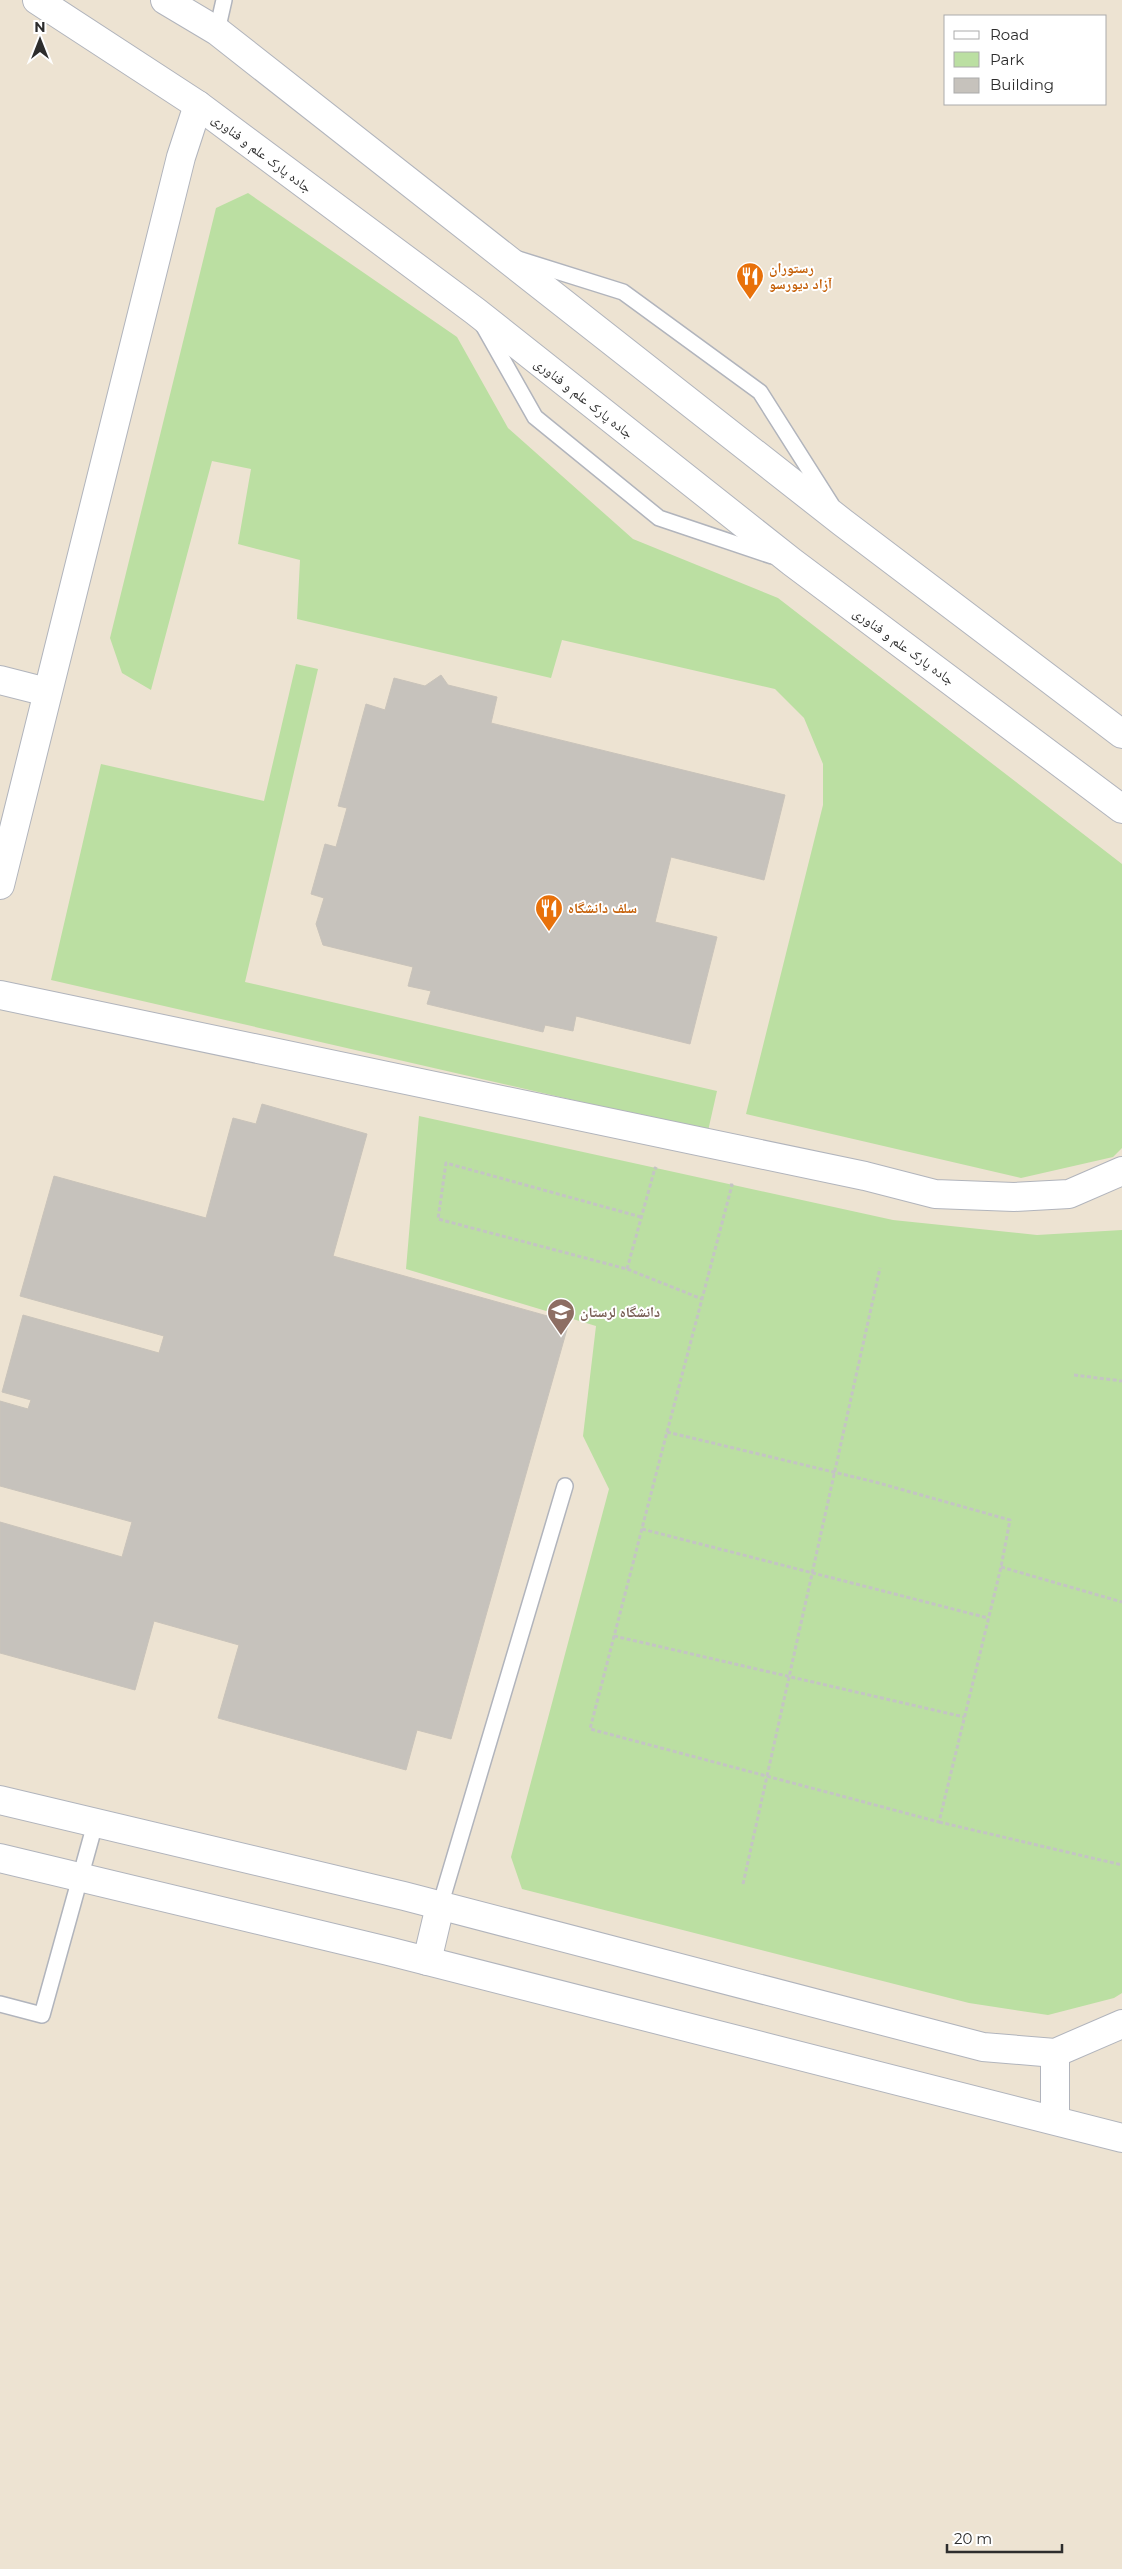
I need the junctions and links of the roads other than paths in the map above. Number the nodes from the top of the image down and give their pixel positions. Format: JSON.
{"nodes":[{"id":1,"x":37,"y":0,"type":"edge"},
{"id":2,"x":165,"y":0,"type":"edge"},
{"id":3,"x":224,"y":0,"type":"edge"},
{"id":4,"x":217,"y":31,"type":"junction"},
{"id":5,"x":198,"y":105,"type":"junction"},
{"id":6,"x":502,"y":254,"type":"junction"},
{"id":7,"x":475,"y":311,"type":"junction"},
{"id":8,"x":842,"y":522,"type":"junction"},
{"id":9,"x":792,"y":562,"type":"junction"},
{"id":10,"x":0,"y":680,"type":"edge"},
{"id":11,"x":47,"y":692,"type":"junction"},
{"id":12,"x":1122,"y":734,"type":"edge"},
{"id":13,"x":1122,"y":809,"type":"edge"},
{"id":14,"x":0,"y":885,"type":"edge"},
{"id":15,"x":0,"y":995,"type":"edge"},
{"id":16,"x":1122,"y":1171,"type":"edge"},
{"id":17,"x":565,"y":1486,"type":"dead end"},
{"id":18,"x":0,"y":1800,"type":"edge"},
{"id":19,"x":94,"y":1824,"type":"junction"},
{"id":20,"x":0,"y":1858,"type":"edge"},
{"id":21,"x":81,"y":1877,"type":"junction"},
{"id":22,"x":440,"y":1906,"type":"junction"},
{"id":23,"x":427,"y":1961,"type":"junction"},
{"id":24,"x":0,"y":2004,"type":"edge"},
{"id":25,"x":1122,"y":2024,"type":"edge"},
{"id":26,"x":1055,"y":2053,"type":"junction"},
{"id":27,"x":1055,"y":2120,"type":"junction"},
{"id":28,"x":1122,"y":2138,"type":"edge"}],
"edges":[{"from":1,"to":5,"type":"street","name":"جاده پارک علم و فناوری"},
{"from":2,"to":4,"type":"street"},
{"from":3,"to":4,"type":"lane"},
{"from":4,"to":6,"type":"street"},
{"from":5,"to":7,"type":"street","name":"جاده پارک علم و فناوری"},
{"from":5,"to":11,"type":"street"},
{"from":6,"to":8,"type":"street"},
{"from":6,"to":8,"type":"lane"},
{"from":7,"to":9,"type":"street","name":"جاده پارک علم و فناوری"},
{"from":7,"to":9,"type":"lane"},
{"from":8,"to":12,"type":"street"},
{"from":9,"to":13,"type":"street","name":"جاده پارک علم و فناوری"},
{"from":10,"to":11,"type":"street"},
{"from":11,"to":14,"type":"street"},
{"from":15,"to":16,"type":"street"},
{"from":17,"to":22,"type":"lane"},
{"from":18,"to":19,"type":"street"},
{"from":19,"to":21,"type":"lane"},
{"from":19,"to":22,"type":"street"},
{"from":20,"to":21,"type":"street"},
{"from":21,"to":23,"type":"street"},
{"from":21,"to":24,"type":"lane"},
{"from":22,"to":23,"type":"street"},
{"from":22,"to":26,"type":"street"},
{"from":23,"to":27,"type":"street"},
{"from":25,"to":26,"type":"street"},
{"from":26,"to":27,"type":"street"},
{"from":27,"to":28,"type":"street"}]}
